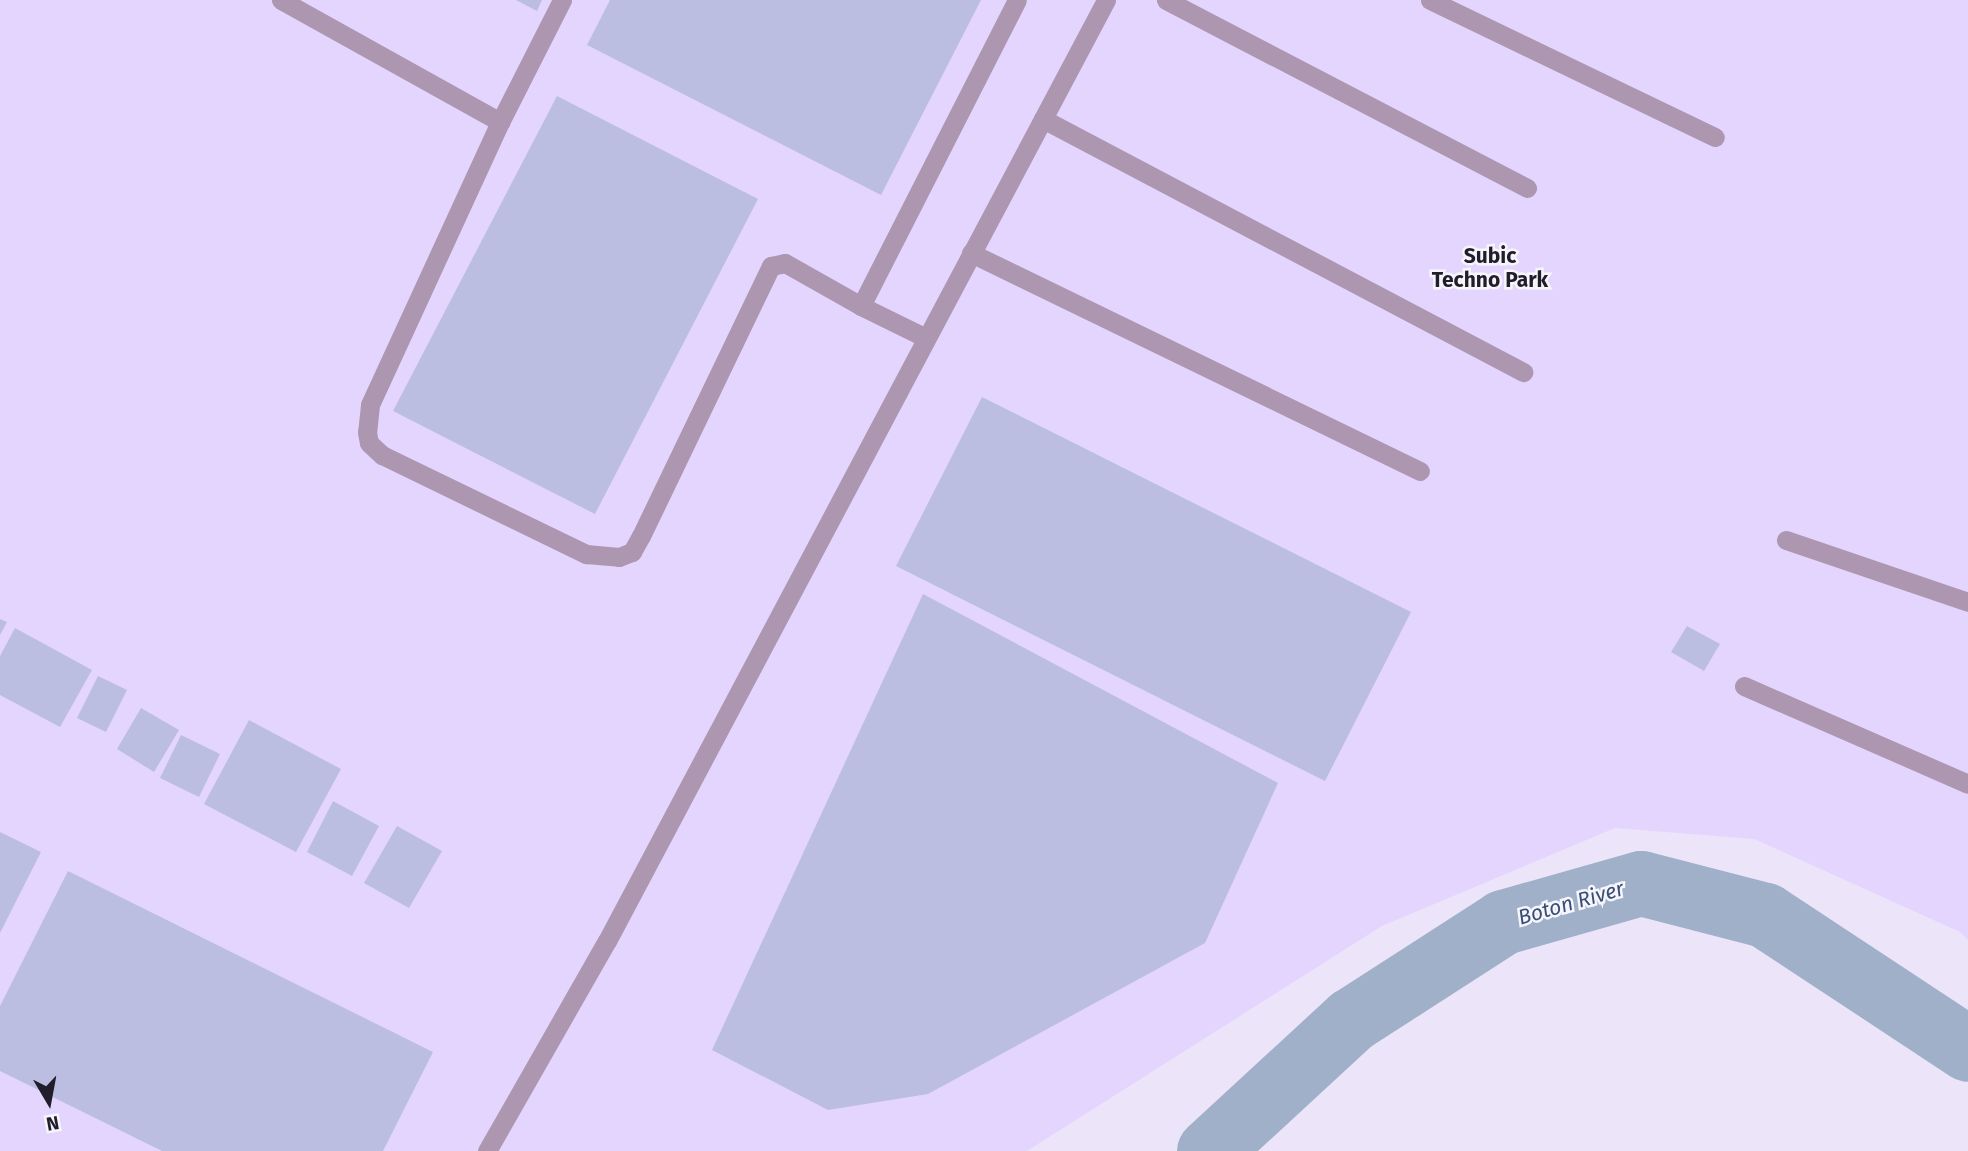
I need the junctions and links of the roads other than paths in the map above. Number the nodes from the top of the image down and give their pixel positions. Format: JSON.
{"nodes":[{"id":1,"x":281,"y":0,"type":"edge"},
{"id":2,"x":562,"y":0,"type":"edge"},
{"id":3,"x":1017,"y":0,"type":"edge"},
{"id":4,"x":1106,"y":0,"type":"edge"},
{"id":5,"x":1166,"y":0,"type":"edge"},
{"id":6,"x":1430,"y":0,"type":"edge"},
{"id":7,"x":1043,"y":119,"type":"junction"},
{"id":8,"x":500,"y":122,"type":"junction"},
{"id":9,"x":1715,"y":136,"type":"dead end"},
{"id":10,"x":1527,"y":188,"type":"dead end"},
{"id":11,"x":971,"y":253,"type":"junction"},
{"id":12,"x":861,"y":306,"type":"junction"},
{"id":13,"x":926,"y":338,"type":"junction"},
{"id":14,"x":1523,"y":372,"type":"dead end"},
{"id":15,"x":1420,"y":471,"type":"dead end"},
{"id":16,"x":1786,"y":540,"type":"dead end"},
{"id":17,"x":1968,"y":602,"type":"edge"},
{"id":18,"x":1744,"y":686,"type":"dead end"},
{"id":19,"x":1968,"y":784,"type":"edge"},
{"id":20,"x":487,"y":1151,"type":"edge"}],
"edges":[{"from":1,"to":8,"type":"lane"},
{"from":2,"to":8,"type":"lane"},
{"from":3,"to":12,"type":"lane"},
{"from":4,"to":7,"type":"lane"},
{"from":5,"to":10,"type":"lane"},
{"from":6,"to":9,"type":"lane"},
{"from":7,"to":11,"type":"lane"},
{"from":7,"to":14,"type":"lane"},
{"from":8,"to":12,"type":"lane"},
{"from":11,"to":13,"type":"lane"},
{"from":11,"to":15,"type":"lane"},
{"from":12,"to":13,"type":"lane"},
{"from":13,"to":20,"type":"lane"},
{"from":16,"to":17,"type":"lane"},
{"from":18,"to":19,"type":"lane"}]}
